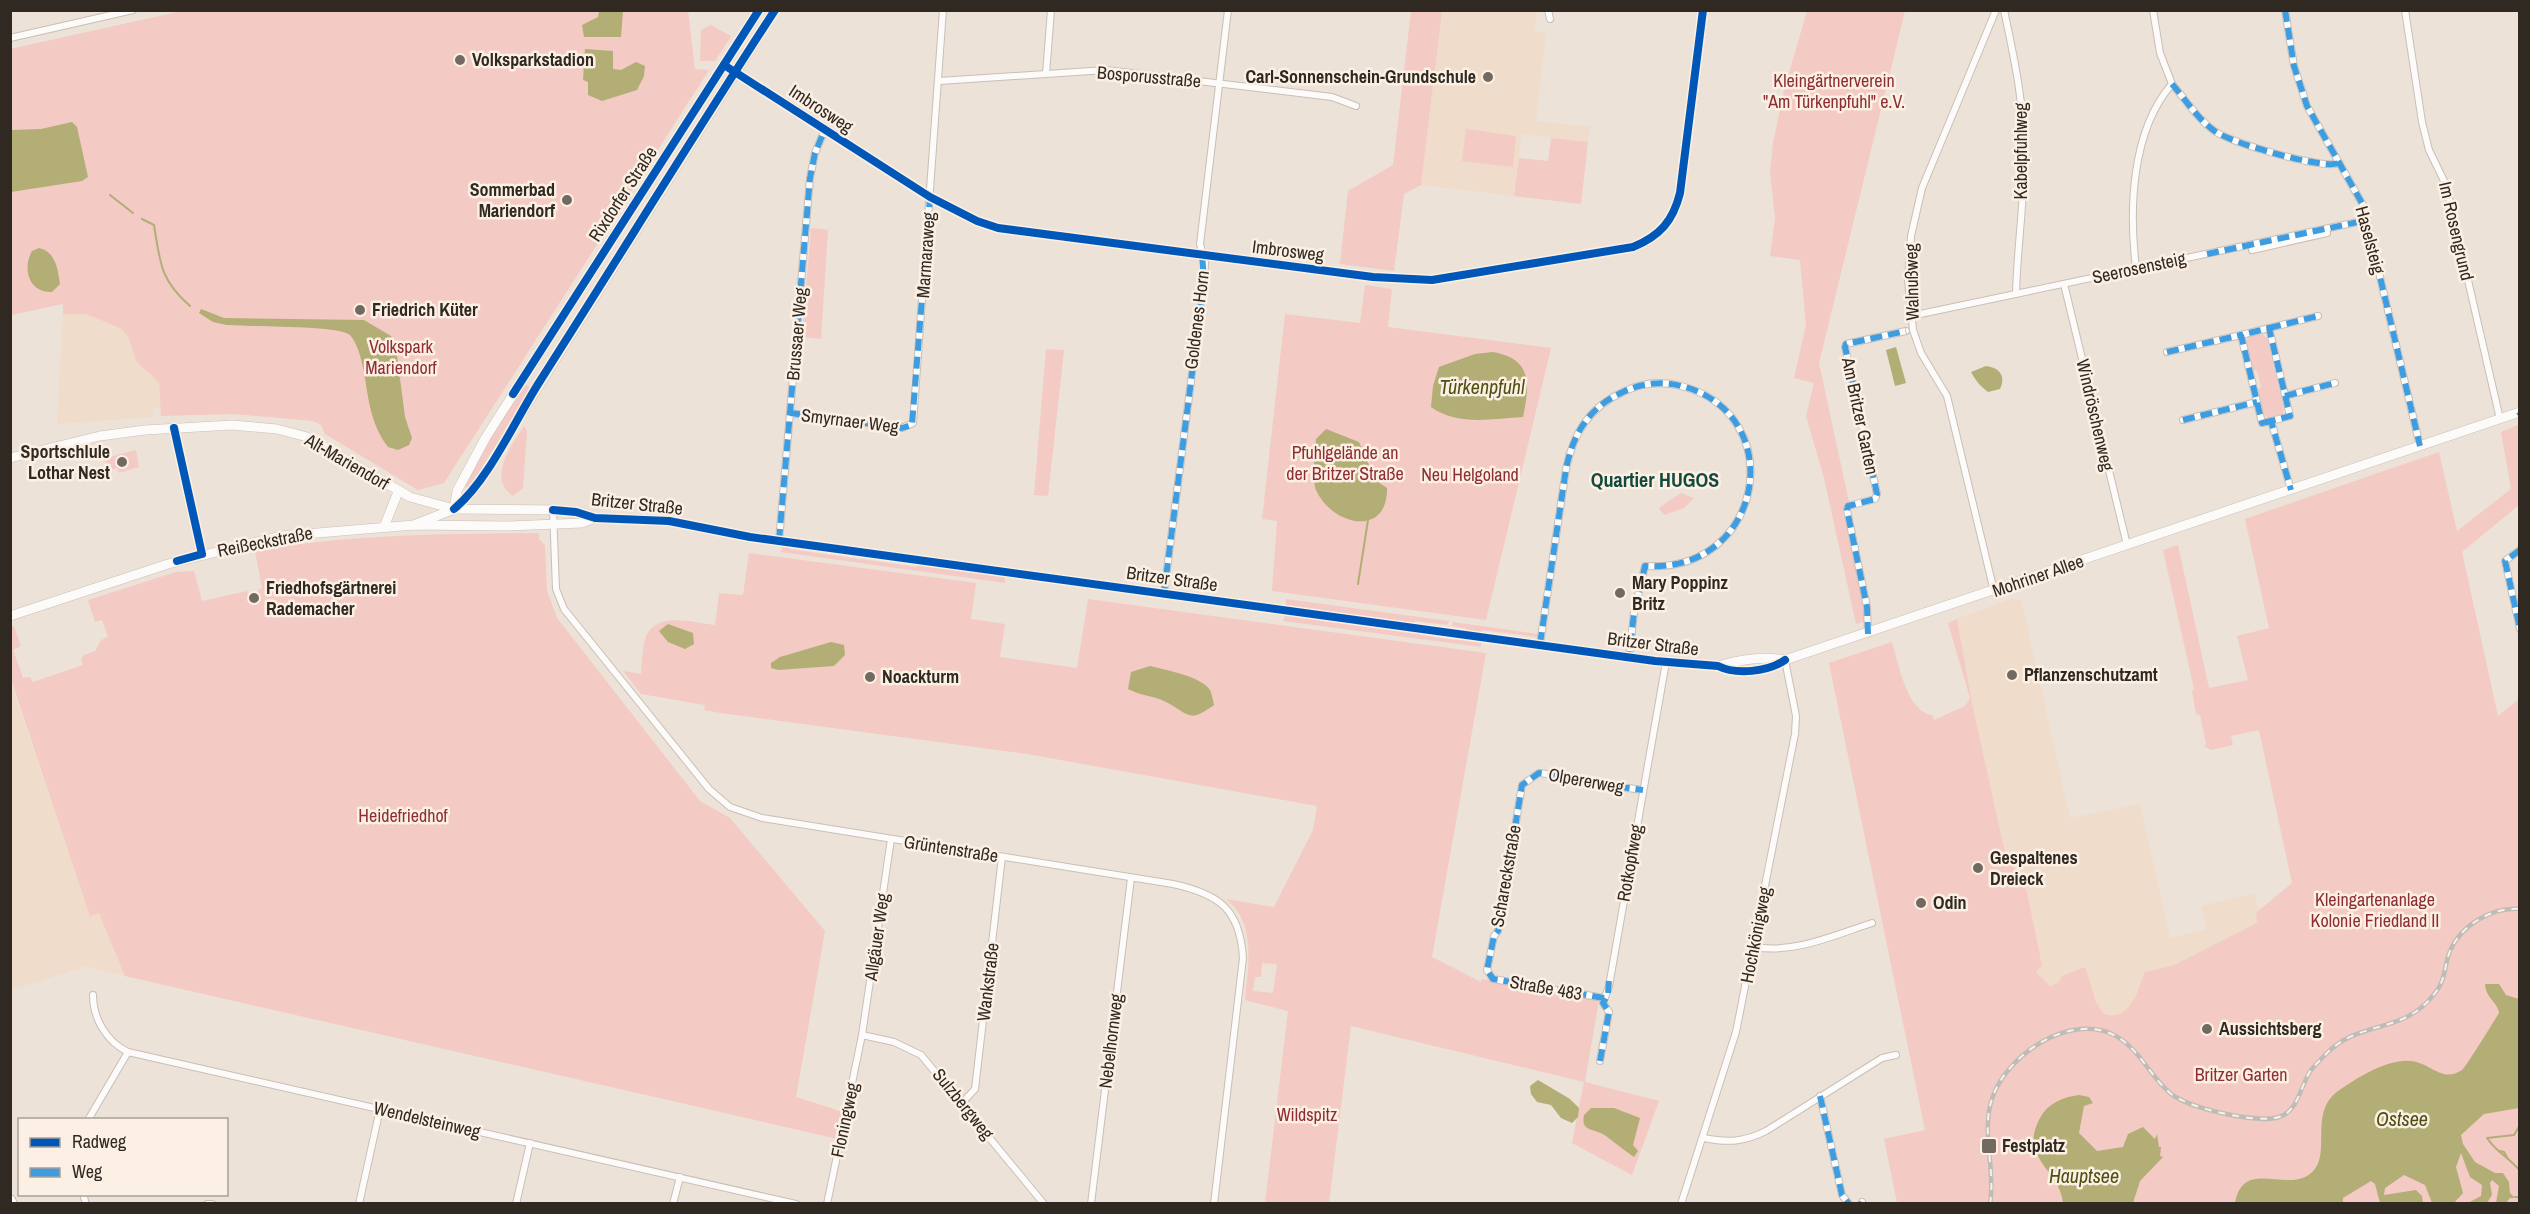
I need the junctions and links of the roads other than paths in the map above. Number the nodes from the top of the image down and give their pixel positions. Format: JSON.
{"nodes":[{"id":1,"x":133,"y":10,"type":"edge"},
{"id":2,"x":759,"y":10,"type":"edge"},
{"id":3,"x":776,"y":10,"type":"edge"},
{"id":4,"x":943,"y":10,"type":"edge"},
{"id":5,"x":1051,"y":10,"type":"edge"},
{"id":6,"x":1228,"y":10,"type":"edge"},
{"id":7,"x":1548,"y":10,"type":"edge"},
{"id":8,"x":1703,"y":10,"type":"edge"},
{"id":9,"x":1996,"y":10,"type":"edge"},
{"id":10,"x":2004,"y":10,"type":"edge"},
{"id":11,"x":2153,"y":10,"type":"edge"},
{"id":12,"x":2285,"y":10,"type":"edge"},
{"id":13,"x":2404,"y":10,"type":"edge"},
{"id":14,"x":1550,"y":19,"type":"dead end"},
{"id":15,"x":10,"y":38,"type":"edge"},
{"id":16,"x":724,"y":65,"type":"junction"},
{"id":17,"x":735,"y":72,"type":"junction"},
{"id":18,"x":1046,"y":74,"type":"junction"},
{"id":19,"x":939,"y":81,"type":"junction"},
{"id":20,"x":1220,"y":83,"type":"junction"},
{"id":21,"x":2172,"y":84,"type":"junction"},
{"id":22,"x":1356,"y":106,"type":"dead end"},
{"id":23,"x":825,"y":129,"type":"junction"},
{"id":24,"x":2339,"y":163,"type":"junction"},
{"id":25,"x":930,"y":197,"type":"junction"},
{"id":26,"x":2367,"y":220,"type":"junction"},
{"id":27,"x":2327,"y":233,"type":"dead end"},
{"id":28,"x":2252,"y":250,"type":"dead end"},
{"id":29,"x":1202,"y":255,"type":"junction"},
{"id":30,"x":2136,"y":268,"type":"junction"},
{"id":31,"x":2064,"y":284,"type":"junction"},
{"id":32,"x":2016,"y":294,"type":"junction"},
{"id":33,"x":1911,"y":316,"type":"junction"},
{"id":34,"x":2318,"y":316,"type":"dead end"},
{"id":35,"x":2270,"y":328,"type":"junction"},
{"id":36,"x":1906,"y":331,"type":"dead end"},
{"id":37,"x":2241,"y":335,"type":"junction"},
{"id":38,"x":2167,"y":352,"type":"dead end"},
{"id":39,"x":527,"y":372,"type":"junction"},
{"id":40,"x":540,"y":381,"type":"junction"},
{"id":41,"x":2335,"y":383,"type":"dead end"},
{"id":42,"x":2285,"y":396,"type":"junction"},
{"id":43,"x":2257,"y":402,"type":"junction"},
{"id":44,"x":790,"y":413,"type":"junction"},
{"id":45,"x":2519,"y":413,"type":"edge"},
{"id":46,"x":2500,"y":419,"type":"junction"},
{"id":47,"x":2183,"y":420,"type":"dead end"},
{"id":48,"x":2271,"y":421,"type":"junction"},
{"id":49,"x":910,"y":427,"type":"joint"},
{"id":50,"x":174,"y":428,"type":"junction"},
{"id":51,"x":2420,"y":446,"type":"junction"},
{"id":52,"x":10,"y":458,"type":"edge"},
{"id":53,"x":2290,"y":490,"type":"junction"},
{"id":54,"x":398,"y":492,"type":"junction"},
{"id":55,"x":454,"y":509,"type":"junction"},
{"id":56,"x":553,"y":510,"type":"junction"},
{"id":57,"x":595,"y":518,"type":"junction"},
{"id":58,"x":554,"y":524,"type":"junction"},
{"id":59,"x":414,"y":525,"type":"junction"},
{"id":60,"x":475,"y":526,"type":"junction"},
{"id":61,"x":384,"y":527,"type":"junction"},
{"id":62,"x":780,"y":541,"type":"junction"},
{"id":63,"x":2127,"y":545,"type":"junction"},
{"id":64,"x":2520,"y":550,"type":"edge"},
{"id":65,"x":202,"y":554,"type":"junction"},
{"id":66,"x":1994,"y":591,"type":"junction"},
{"id":67,"x":1164,"y":593,"type":"junction"},
{"id":68,"x":10,"y":616,"type":"edge"},
{"id":69,"x":2520,"y":629,"type":"edge"},
{"id":70,"x":1868,"y":634,"type":"junction"},
{"id":71,"x":1539,"y":644,"type":"junction"},
{"id":72,"x":1629,"y":657,"type":"junction"},
{"id":73,"x":1785,"y":660,"type":"junction"},
{"id":74,"x":1666,"y":662,"type":"junction"},
{"id":75,"x":1530,"y":779,"type":"joint"},
{"id":76,"x":1643,"y":790,"type":"junction"},
{"id":77,"x":891,"y":839,"type":"junction"},
{"id":78,"x":1002,"y":857,"type":"junction"},
{"id":79,"x":1131,"y":878,"type":"junction"},
{"id":80,"x":1872,"y":924,"type":"dead end"},
{"id":81,"x":1755,"y":947,"type":"junction"},
{"id":82,"x":1490,"y":975,"type":"joint"},
{"id":83,"x":93,"y":995,"type":"dead end"},
{"id":84,"x":1604,"y":998,"type":"junction"},
{"id":85,"x":862,"y":1035,"type":"junction"},
{"id":86,"x":128,"y":1052,"type":"junction"},
{"id":87,"x":1896,"y":1055,"type":"dead end"},
{"id":88,"x":1600,"y":1061,"type":"dead end"},
{"id":89,"x":1820,"y":1096,"type":"junction"},
{"id":90,"x":962,"y":1103,"type":"junction"},
{"id":91,"x":380,"y":1109,"type":"junction"},
{"id":92,"x":89,"y":1118,"type":"edge"},
{"id":93,"x":1704,"y":1138,"type":"junction"},
{"id":94,"x":530,"y":1143,"type":"junction"},
{"id":95,"x":680,"y":1177,"type":"junction"},
{"id":96,"x":207,"y":1203,"type":"edge"},
{"id":97,"x":212,"y":1203,"type":"edge"},
{"id":98,"x":359,"y":1203,"type":"edge"},
{"id":99,"x":516,"y":1203,"type":"edge"},
{"id":100,"x":673,"y":1203,"type":"edge"},
{"id":101,"x":796,"y":1203,"type":"edge"},
{"id":102,"x":827,"y":1203,"type":"edge"},
{"id":103,"x":1044,"y":1203,"type":"edge"},
{"id":104,"x":1091,"y":1203,"type":"edge"},
{"id":105,"x":1214,"y":1203,"type":"edge"},
{"id":106,"x":1681,"y":1203,"type":"edge"},
{"id":107,"x":1849,"y":1203,"type":"edge"}],
"edges":[{"from":1,"to":15,"type":"street"},
{"from":2,"to":16,"type":"main road","name":"Rixdorfer Straße"},
{"from":3,"to":17,"type":"main road","name":"Rixdorfer Straße"},
{"from":4,"to":19,"type":"street","name":"Marmaraweg"},
{"from":5,"to":18,"type":"street"},
{"from":6,"to":20,"type":"street","name":"Goldenes Horn"},
{"from":7,"to":14,"type":"street"},
{"from":8,"to":29,"type":"street","name":"Imbrosweg"},
{"from":9,"to":33,"type":"street","name":"Walnußweg"},
{"from":10,"to":32,"type":"street","name":"Kabelpfuhlweg"},
{"from":11,"to":21,"type":"street"},
{"from":12,"to":24,"type":"street","name":"Haselsteig"},
{"from":13,"to":46,"type":"street","name":"Im Rosengrund"},
{"from":16,"to":17,"type":"street","name":"Imbrosweg"},
{"from":16,"to":39,"type":"main road","name":"Rixdorfer Straße"},
{"from":17,"to":23,"type":"street","name":"Imbrosweg"},
{"from":17,"to":40,"type":"main road","name":"Rixdorfer Straße"},
{"from":18,"to":19,"type":"street","name":"Bosporusstraße"},
{"from":18,"to":20,"type":"street","name":"Bosporusstraße"},
{"from":19,"to":25,"type":"street","name":"Marmaraweg"},
{"from":20,"to":22,"type":"street","name":"Bosporusstraße"},
{"from":20,"to":29,"type":"street","name":"Goldenes Horn"},
{"from":21,"to":24,"type":"street"},
{"from":21,"to":30,"type":"street"},
{"from":23,"to":25,"type":"street","name":"Imbrosweg"},
{"from":23,"to":44,"type":"street","name":"Brussaer Weg"},
{"from":24,"to":26,"type":"street","name":"Haselsteig"},
{"from":25,"to":29,"type":"street","name":"Imbrosweg"},
{"from":25,"to":49,"type":"street","name":"Marmaraweg"},
{"from":26,"to":30,"type":"street","name":"Seerosensteig"},
{"from":26,"to":51,"type":"street","name":"Haselsteig"},
{"from":27,"to":28,"type":"street"},
{"from":29,"to":67,"type":"street","name":"Goldenes Horn"},
{"from":30,"to":31,"type":"street","name":"Seerosensteig"},
{"from":31,"to":32,"type":"street","name":"Seerosensteig"},
{"from":31,"to":63,"type":"street","name":"Windröschenweg"},
{"from":32,"to":33,"type":"street","name":"Seerosensteig"},
{"from":33,"to":66,"type":"street","name":"Walnußweg"},
{"from":34,"to":35,"type":"street"},
{"from":35,"to":37,"type":"street"},
{"from":35,"to":42,"type":"street"},
{"from":36,"to":70,"type":"street","name":"Am Britzer Garten"},
{"from":37,"to":38,"type":"street"},
{"from":37,"to":43,"type":"street"},
{"from":39,"to":40,"type":"main road"},
{"from":39,"to":55,"type":"main road","name":"Rixdorfer Straße"},
{"from":40,"to":55,"type":"main road","name":"Rixdorfer Straße"},
{"from":41,"to":42,"type":"street"},
{"from":42,"to":48,"type":"street"},
{"from":43,"to":47,"type":"street"},
{"from":43,"to":48,"type":"street"},
{"from":44,"to":49,"type":"street","name":"Smyrnaer Weg"},
{"from":44,"to":62,"type":"street","name":"Brussaer Weg"},
{"from":45,"to":46,"type":"main road","name":"Mohriner Allee"},
{"from":46,"to":51,"type":"main road","name":"Mohriner Allee"},
{"from":48,"to":53,"type":"street"},
{"from":50,"to":52,"type":"main road","name":"Alt-Mariendorf"},
{"from":50,"to":54,"type":"main road","name":"Alt-Mariendorf"},
{"from":50,"to":65,"type":"street"},
{"from":51,"to":53,"type":"main road","name":"Mohriner Allee"},
{"from":53,"to":63,"type":"main road","name":"Mohriner Allee"},
{"from":54,"to":55,"type":"main road","name":"Britzer Straße"},
{"from":54,"to":61,"type":"main road"},
{"from":55,"to":56,"type":"main road","name":"Britzer Straße"},
{"from":55,"to":59,"type":"main road","name":"Rixdorfer Straße"},
{"from":55,"to":60,"type":"main road","name":"Britzer Straße"},
{"from":56,"to":57,"type":"main road","name":"Britzer Straße"},
{"from":56,"to":58,"type":"street","name":"Grüntenstraße"},
{"from":57,"to":58,"type":"main road","name":"Britzer Straße"},
{"from":57,"to":62,"type":"main road","name":"Britzer Straße"},
{"from":58,"to":60,"type":"main road","name":"Britzer Straße"},
{"from":58,"to":77,"type":"street","name":"Grüntenstraße"},
{"from":59,"to":60,"type":"main road","name":"Britzer Straße"},
{"from":59,"to":61,"type":"main road","name":"Britzer Straße"},
{"from":61,"to":65,"type":"main road","name":"Reißeckstraße"},
{"from":62,"to":67,"type":"main road","name":"Britzer Straße"},
{"from":63,"to":66,"type":"main road","name":"Mohriner Allee"},
{"from":64,"to":69,"type":"street"},
{"from":65,"to":68,"type":"main road","name":"Reißeckstraße"},
{"from":66,"to":70,"type":"main road","name":"Mohriner Allee"},
{"from":67,"to":71,"type":"main road","name":"Britzer Straße"},
{"from":70,"to":73,"type":"main road","name":"Mohriner Allee"},
{"from":71,"to":72,"type":"main road","name":"Britzer Straße"},
{"from":71,"to":72,"type":"street"},
{"from":72,"to":74,"type":"main road","name":"Britzer Straße"},
{"from":73,"to":74,"type":"main road","name":"Britzer Straße"},
{"from":73,"to":81,"type":"street","name":"Hochkönigweg"},
{"from":74,"to":76,"type":"street","name":"Rotkopfweg"},
{"from":75,"to":76,"type":"street","name":"Olpererweg"},
{"from":75,"to":82,"type":"street","name":"Schareckstraße"},
{"from":76,"to":84,"type":"street","name":"Rotkopfweg"},
{"from":77,"to":78,"type":"street","name":"Grüntenstraße"},
{"from":77,"to":85,"type":"street","name":"Allgäuer Weg"},
{"from":78,"to":79,"type":"street","name":"Grüntenstraße"},
{"from":78,"to":90,"type":"street","name":"Wankstraße"},
{"from":79,"to":104,"type":"street","name":"Nebelhornweg"},
{"from":79,"to":105,"type":"street","name":"Grüntenstraße"},
{"from":80,"to":81,"type":"street"},
{"from":81,"to":93,"type":"street","name":"Hochkönigweg"},
{"from":82,"to":84,"type":"street","name":"Straße 483"},
{"from":83,"to":86,"type":"street","name":"Wendelsteinweg"},
{"from":84,"to":88,"type":"street","name":"Rotkopfweg"},
{"from":85,"to":90,"type":"street","name":"Sulzbergweg"},
{"from":85,"to":102,"type":"street","name":"Floningweg"},
{"from":86,"to":91,"type":"street","name":"Wendelsteinweg"},
{"from":86,"to":92,"type":"street"},
{"from":87,"to":89,"type":"street"},
{"from":89,"to":93,"type":"street"},
{"from":89,"to":107,"type":"street"},
{"from":90,"to":103,"type":"street","name":"Sulzbergweg"},
{"from":91,"to":94,"type":"street","name":"Wendelsteinweg"},
{"from":91,"to":98,"type":"street"},
{"from":93,"to":106,"type":"street","name":"Hochkönigweg"},
{"from":94,"to":95,"type":"street","name":"Wendelsteinweg"},
{"from":94,"to":99,"type":"street"},
{"from":95,"to":100,"type":"street"},
{"from":95,"to":101,"type":"street","name":"Wendelsteinweg"},
{"from":96,"to":97,"type":"street"}]}
